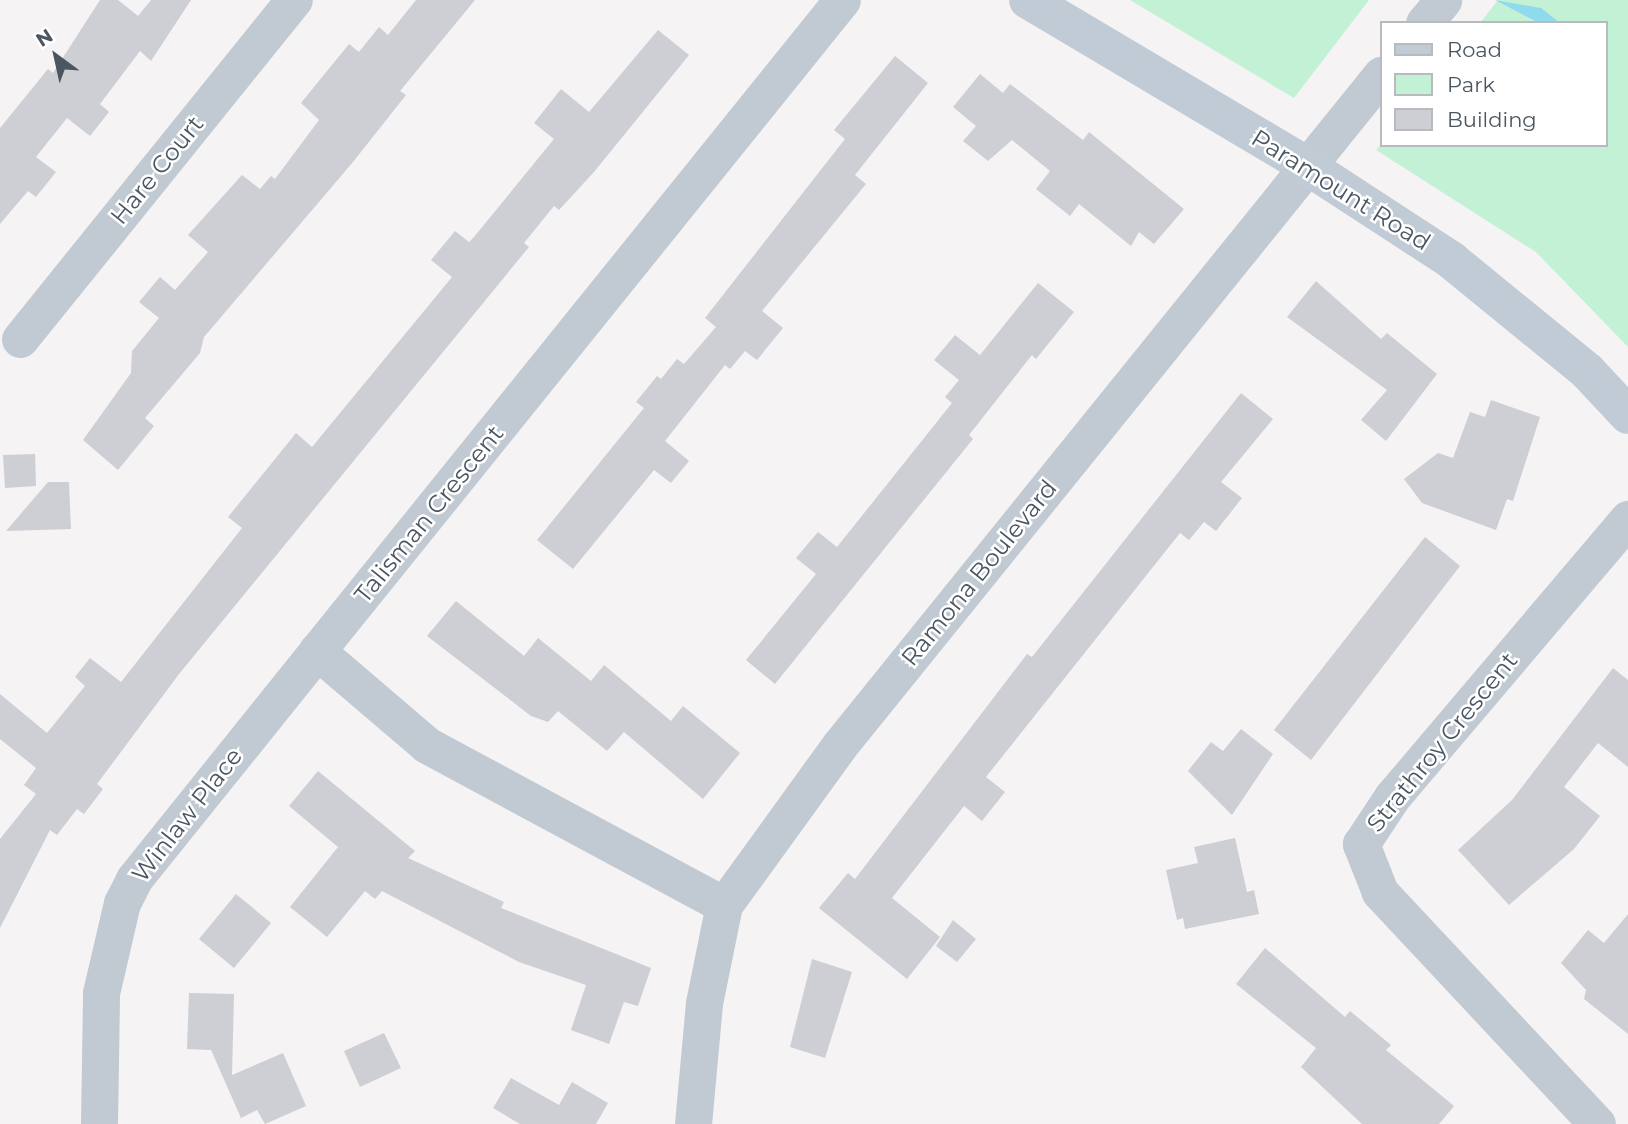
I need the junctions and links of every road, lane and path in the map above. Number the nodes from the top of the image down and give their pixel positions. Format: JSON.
{"nodes":[{"id":1,"x":293,"y":0,"type":"edge"},
{"id":2,"x":842,"y":0,"type":"edge"},
{"id":3,"x":1028,"y":0,"type":"edge"},
{"id":4,"x":1443,"y":0,"type":"edge"},
{"id":5,"x":1426,"y":21,"type":"edge"},
{"id":6,"x":1380,"y":76,"type":"edge"},
{"id":7,"x":1304,"y":164,"type":"junction"},
{"id":8,"x":20,"y":339,"type":"dead end"},
{"id":9,"x":1628,"y":415,"type":"edge"},
{"id":10,"x":1628,"y":519,"type":"edge"},
{"id":11,"x":317,"y":652,"type":"junction"},
{"id":12,"x":724,"y":905,"type":"junction"},
{"id":13,"x":99,"y":1124,"type":"edge"},
{"id":14,"x":692,"y":1124,"type":"edge"},
{"id":15,"x":1597,"y":1124,"type":"edge"}],
"edges":[{"from":1,"to":8,"type":"street","name":"Hare Court"},
{"from":2,"to":11,"type":"street","name":"Talisman Crescent"},
{"from":3,"to":7,"type":"street","name":"Paramount Road"},
{"from":4,"to":5,"type":"street"},
{"from":6,"to":7,"type":"street","name":"Ramona Boulevard"},
{"from":7,"to":9,"type":"street","name":"Paramount Road"},
{"from":7,"to":12,"type":"street","name":"Ramona Boulevard"},
{"from":10,"to":15,"type":"street","name":"Strathroy Crescent"},
{"from":11,"to":12,"type":"street"},
{"from":11,"to":13,"type":"street","name":"Winlaw Place"},
{"from":12,"to":14,"type":"street","name":"Ramona Boulevard"}]}
